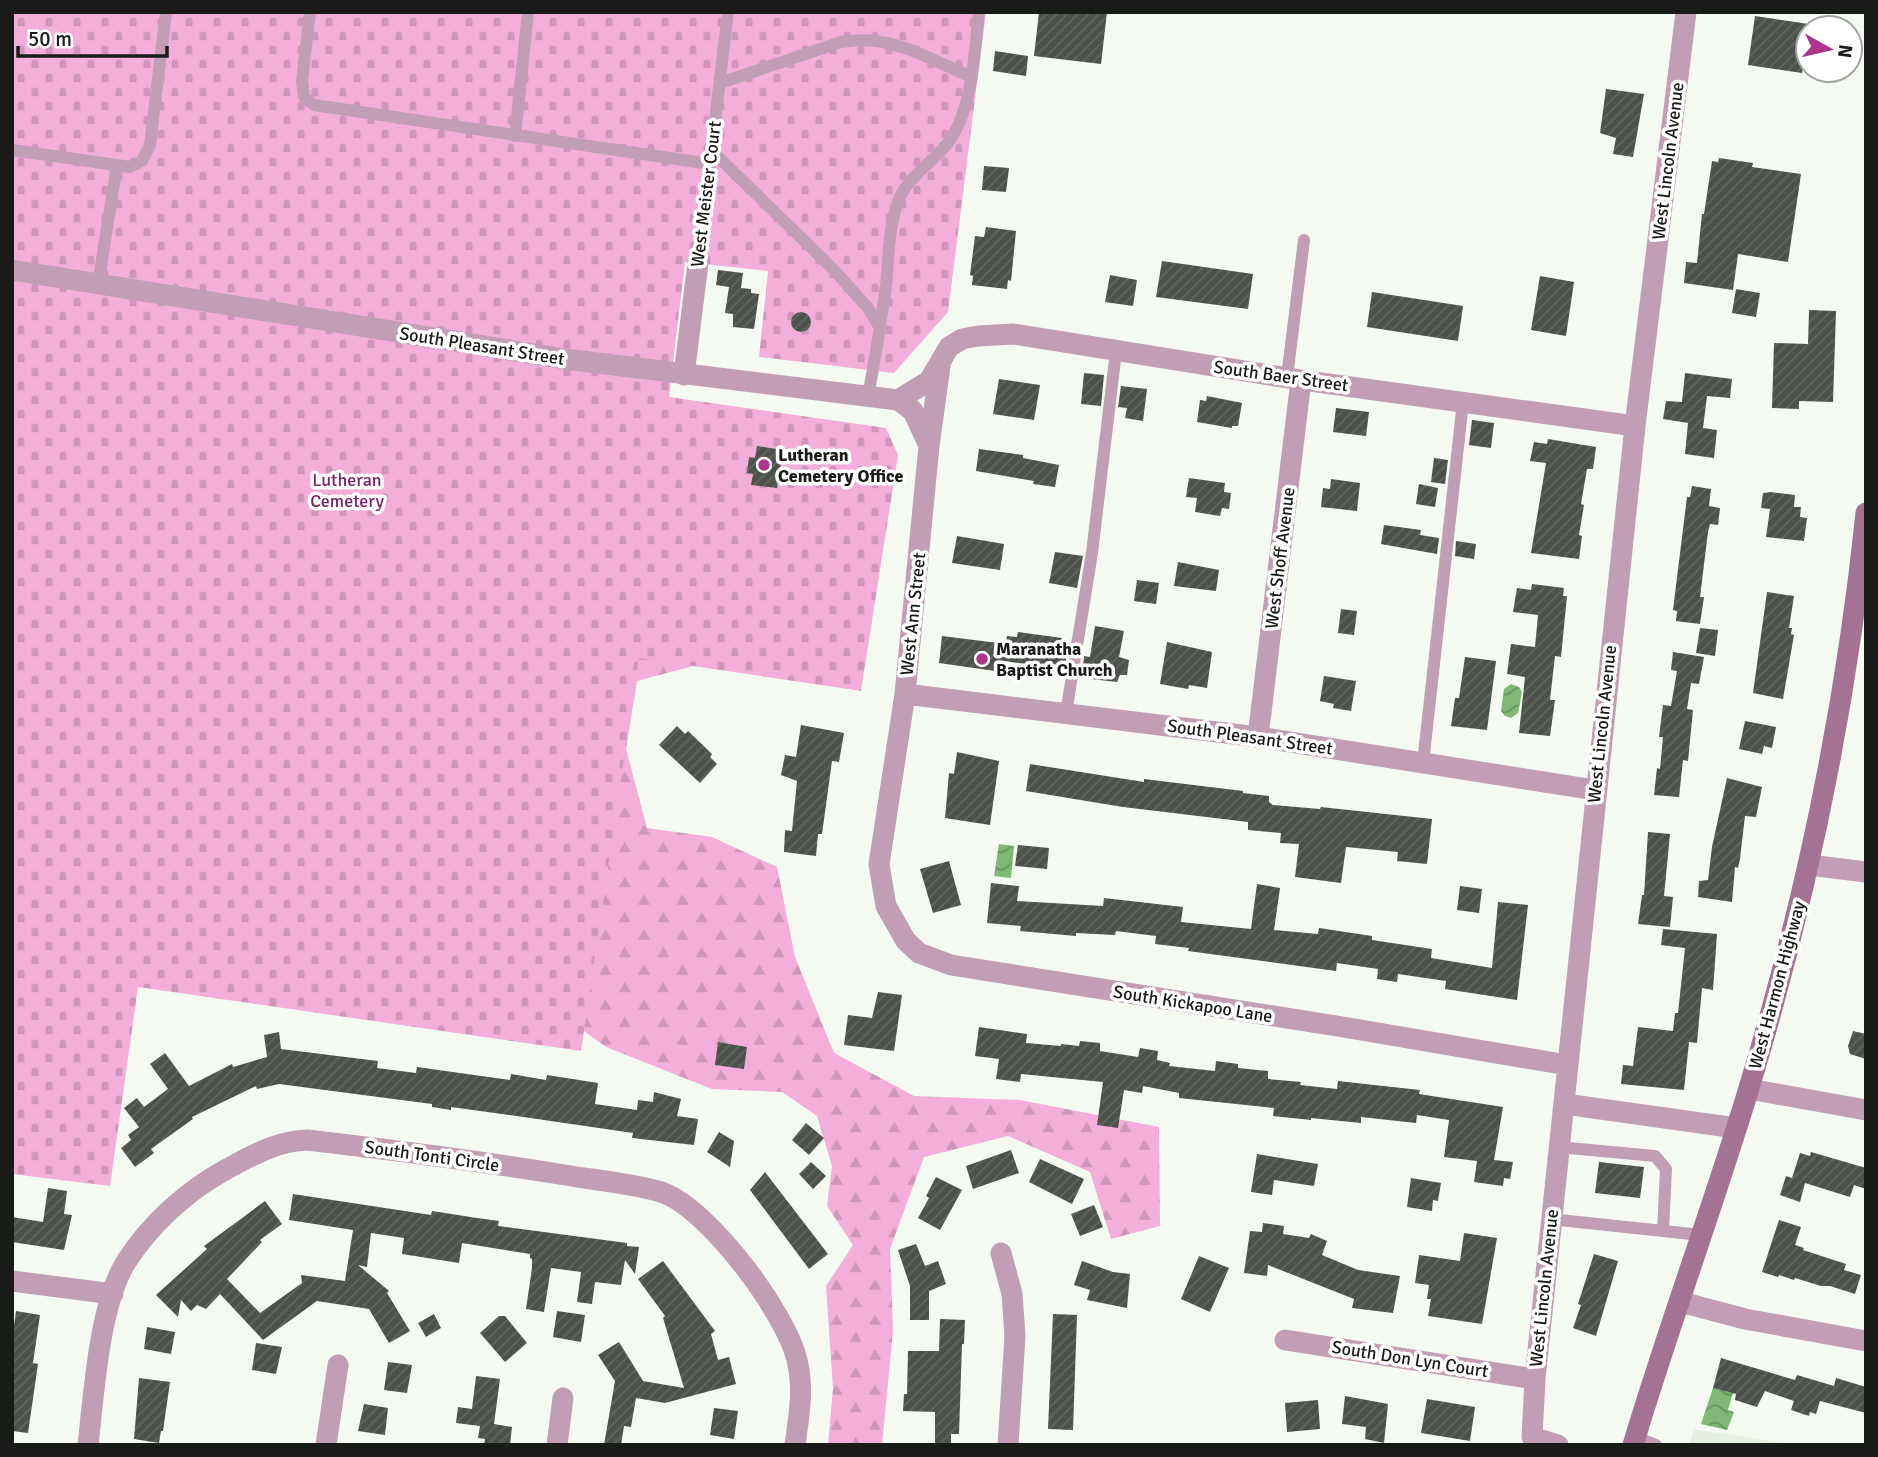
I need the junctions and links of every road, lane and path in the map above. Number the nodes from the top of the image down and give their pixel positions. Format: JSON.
{"nodes":[{"id":1,"x":166,"y":12,"type":"edge"},
{"id":2,"x":310,"y":12,"type":"edge"},
{"id":3,"x":528,"y":12,"type":"edge"},
{"id":4,"x":728,"y":12,"type":"edge"},
{"id":5,"x":979,"y":12,"type":"edge"},
{"id":6,"x":1686,"y":12,"type":"edge"},
{"id":7,"x":971,"y":77,"type":"junction"},
{"id":8,"x":720,"y":83,"type":"junction"},
{"id":9,"x":515,"y":136,"type":"junction"},
{"id":10,"x":12,"y":150,"type":"edge"},
{"id":11,"x":711,"y":157,"type":"junction"},
{"id":12,"x":117,"y":165,"type":"junction"},
{"id":13,"x":1304,"y":240,"type":"dead end"},
{"id":14,"x":698,"y":263,"type":"joint"},
{"id":15,"x":12,"y":270,"type":"edge"},
{"id":16,"x":98,"y":285,"type":"junction"},
{"id":17,"x":879,"y":326,"type":"junction"},
{"id":18,"x":1116,"y":351,"type":"junction"},
{"id":19,"x":940,"y":364,"type":"junction"},
{"id":20,"x":684,"y":375,"type":"junction"},
{"id":21,"x":1294,"y":379,"type":"junction"},
{"id":22,"x":868,"y":397,"type":"junction"},
{"id":23,"x":898,"y":400,"type":"junction"},
{"id":24,"x":1463,"y":402,"type":"junction"},
{"id":25,"x":1635,"y":426,"type":"junction"},
{"id":26,"x":929,"y":446,"type":"junction"},
{"id":27,"x":1866,"y":513,"type":"edge"},
{"id":28,"x":905,"y":694,"type":"junction"},
{"id":29,"x":1066,"y":713,"type":"junction"},
{"id":30,"x":1258,"y":737,"type":"junction"},
{"id":31,"x":1423,"y":763,"type":"junction"},
{"id":32,"x":1595,"y":790,"type":"junction"},
{"id":33,"x":879,"y":864,"type":"joint"},
{"id":34,"x":1809,"y":865,"type":"junction"},
{"id":35,"x":1866,"y":872,"type":"edge"},
{"id":36,"x":1567,"y":1065,"type":"junction"},
{"id":37,"x":1749,"y":1089,"type":"junction"},
{"id":38,"x":1565,"y":1104,"type":"junction"},
{"id":39,"x":1866,"y":1110,"type":"edge"},
{"id":40,"x":1736,"y":1128,"type":"junction"},
{"id":41,"x":1558,"y":1147,"type":"junction"},
{"id":42,"x":1550,"y":1219,"type":"junction"},
{"id":43,"x":1663,"y":1231,"type":"junction"},
{"id":44,"x":1702,"y":1235,"type":"junction"},
{"id":45,"x":1001,"y":1253,"type":"dead end"},
{"id":46,"x":12,"y":1282,"type":"edge"},
{"id":47,"x":113,"y":1294,"type":"junction"},
{"id":48,"x":1681,"y":1302,"type":"junction"},
{"id":49,"x":1285,"y":1340,"type":"dead end"},
{"id":50,"x":1866,"y":1341,"type":"edge"},
{"id":51,"x":338,"y":1365,"type":"dead end"},
{"id":52,"x":1535,"y":1379,"type":"junction"},
{"id":53,"x":563,"y":1398,"type":"dead end"},
{"id":54,"x":1531,"y":1441,"type":"edge"},
{"id":55,"x":1634,"y":1441,"type":"edge"},
{"id":56,"x":88,"y":1445,"type":"edge"},
{"id":57,"x":326,"y":1445,"type":"edge"},
{"id":58,"x":557,"y":1445,"type":"edge"},
{"id":59,"x":795,"y":1445,"type":"edge"},
{"id":60,"x":1008,"y":1445,"type":"edge"},
{"id":61,"x":1558,"y":1445,"type":"edge"},
{"id":62,"x":1656,"y":1445,"type":"edge"}],
"edges":[{"from":1,"to":12,"type":"lane"},
{"from":2,"to":9,"type":"lane"},
{"from":3,"to":9,"type":"lane"},
{"from":4,"to":8,"type":"lane","name":"West Meister Court"},
{"from":5,"to":7,"type":"lane"},
{"from":6,"to":25,"type":"street","name":"West Lincoln Avenue"},
{"from":7,"to":8,"type":"lane"},
{"from":7,"to":17,"type":"lane"},
{"from":8,"to":11,"type":"lane","name":"West Meister Court"},
{"from":9,"to":11,"type":"lane"},
{"from":10,"to":12,"type":"lane"},
{"from":11,"to":14,"type":"lane","name":"West Meister Court"},
{"from":11,"to":17,"type":"lane"},
{"from":12,"to":16,"type":"lane"},
{"from":13,"to":21,"type":"lane"},
{"from":14,"to":20,"type":"street","name":"West Meister Court"},
{"from":15,"to":16,"type":"street","name":"South Pleasant Street"},
{"from":16,"to":20,"type":"street","name":"South Pleasant Street"},
{"from":17,"to":22,"type":"lane"},
{"from":18,"to":19,"type":"street","name":"South Baer Street"},
{"from":18,"to":21,"type":"street","name":"South Baer Street"},
{"from":18,"to":29,"type":"lane"},
{"from":19,"to":23,"type":"street"},
{"from":19,"to":26,"type":"street","name":"West Ann Street"},
{"from":20,"to":22,"type":"street","name":"South Pleasant Street"},
{"from":21,"to":24,"type":"street","name":"South Baer Street"},
{"from":21,"to":30,"type":"street","name":"West Shoff Avenue"},
{"from":22,"to":23,"type":"street","name":"South Pleasant Street"},
{"from":23,"to":26,"type":"street"},
{"from":24,"to":25,"type":"street","name":"South Baer Street"},
{"from":24,"to":31,"type":"lane"},
{"from":25,"to":32,"type":"street","name":"West Lincoln Avenue"},
{"from":26,"to":28,"type":"street","name":"West Ann Street"},
{"from":27,"to":34,"type":"main road","name":"West Harmon Highway"},
{"from":28,"to":29,"type":"street","name":"South Pleasant Street"},
{"from":28,"to":33,"type":"street","name":"West Ann Street"},
{"from":29,"to":30,"type":"street","name":"South Pleasant Street"},
{"from":30,"to":31,"type":"street","name":"South Pleasant Street"},
{"from":31,"to":32,"type":"street","name":"South Pleasant Street"},
{"from":32,"to":36,"type":"street","name":"West Lincoln Avenue"},
{"from":33,"to":36,"type":"street","name":"South Kickapoo Lane"},
{"from":34,"to":35,"type":"street"},
{"from":34,"to":37,"type":"main road","name":"West Harmon Highway"},
{"from":36,"to":38,"type":"street","name":"West Lincoln Avenue"},
{"from":37,"to":39,"type":"street"},
{"from":37,"to":40,"type":"main road","name":"West Harmon Highway"},
{"from":38,"to":40,"type":"street"},
{"from":38,"to":41,"type":"street","name":"West Lincoln Avenue"},
{"from":40,"to":44,"type":"main road","name":"West Harmon Highway"},
{"from":41,"to":42,"type":"street","name":"West Lincoln Avenue"},
{"from":41,"to":43,"type":"lane"},
{"from":42,"to":43,"type":"lane"},
{"from":42,"to":52,"type":"street","name":"West Lincoln Avenue"},
{"from":43,"to":44,"type":"lane"},
{"from":44,"to":48,"type":"main road","name":"West Harmon Highway"},
{"from":45,"to":60,"type":"street"},
{"from":46,"to":47,"type":"street"},
{"from":47,"to":56,"type":"street","name":"South Tonti Circle"},
{"from":47,"to":59,"type":"street","name":"South Tonti Circle"},
{"from":48,"to":50,"type":"street"},
{"from":48,"to":55,"type":"main road","name":"West Harmon Highway"},
{"from":49,"to":52,"type":"street","name":"South Don Lyn Court"},
{"from":51,"to":57,"type":"street"},
{"from":52,"to":54,"type":"street","name":"West Lincoln Avenue"},
{"from":53,"to":58,"type":"street"},
{"from":54,"to":61,"type":"street","name":"West Lincoln Avenue"},
{"from":55,"to":62,"type":"lane"}]}
